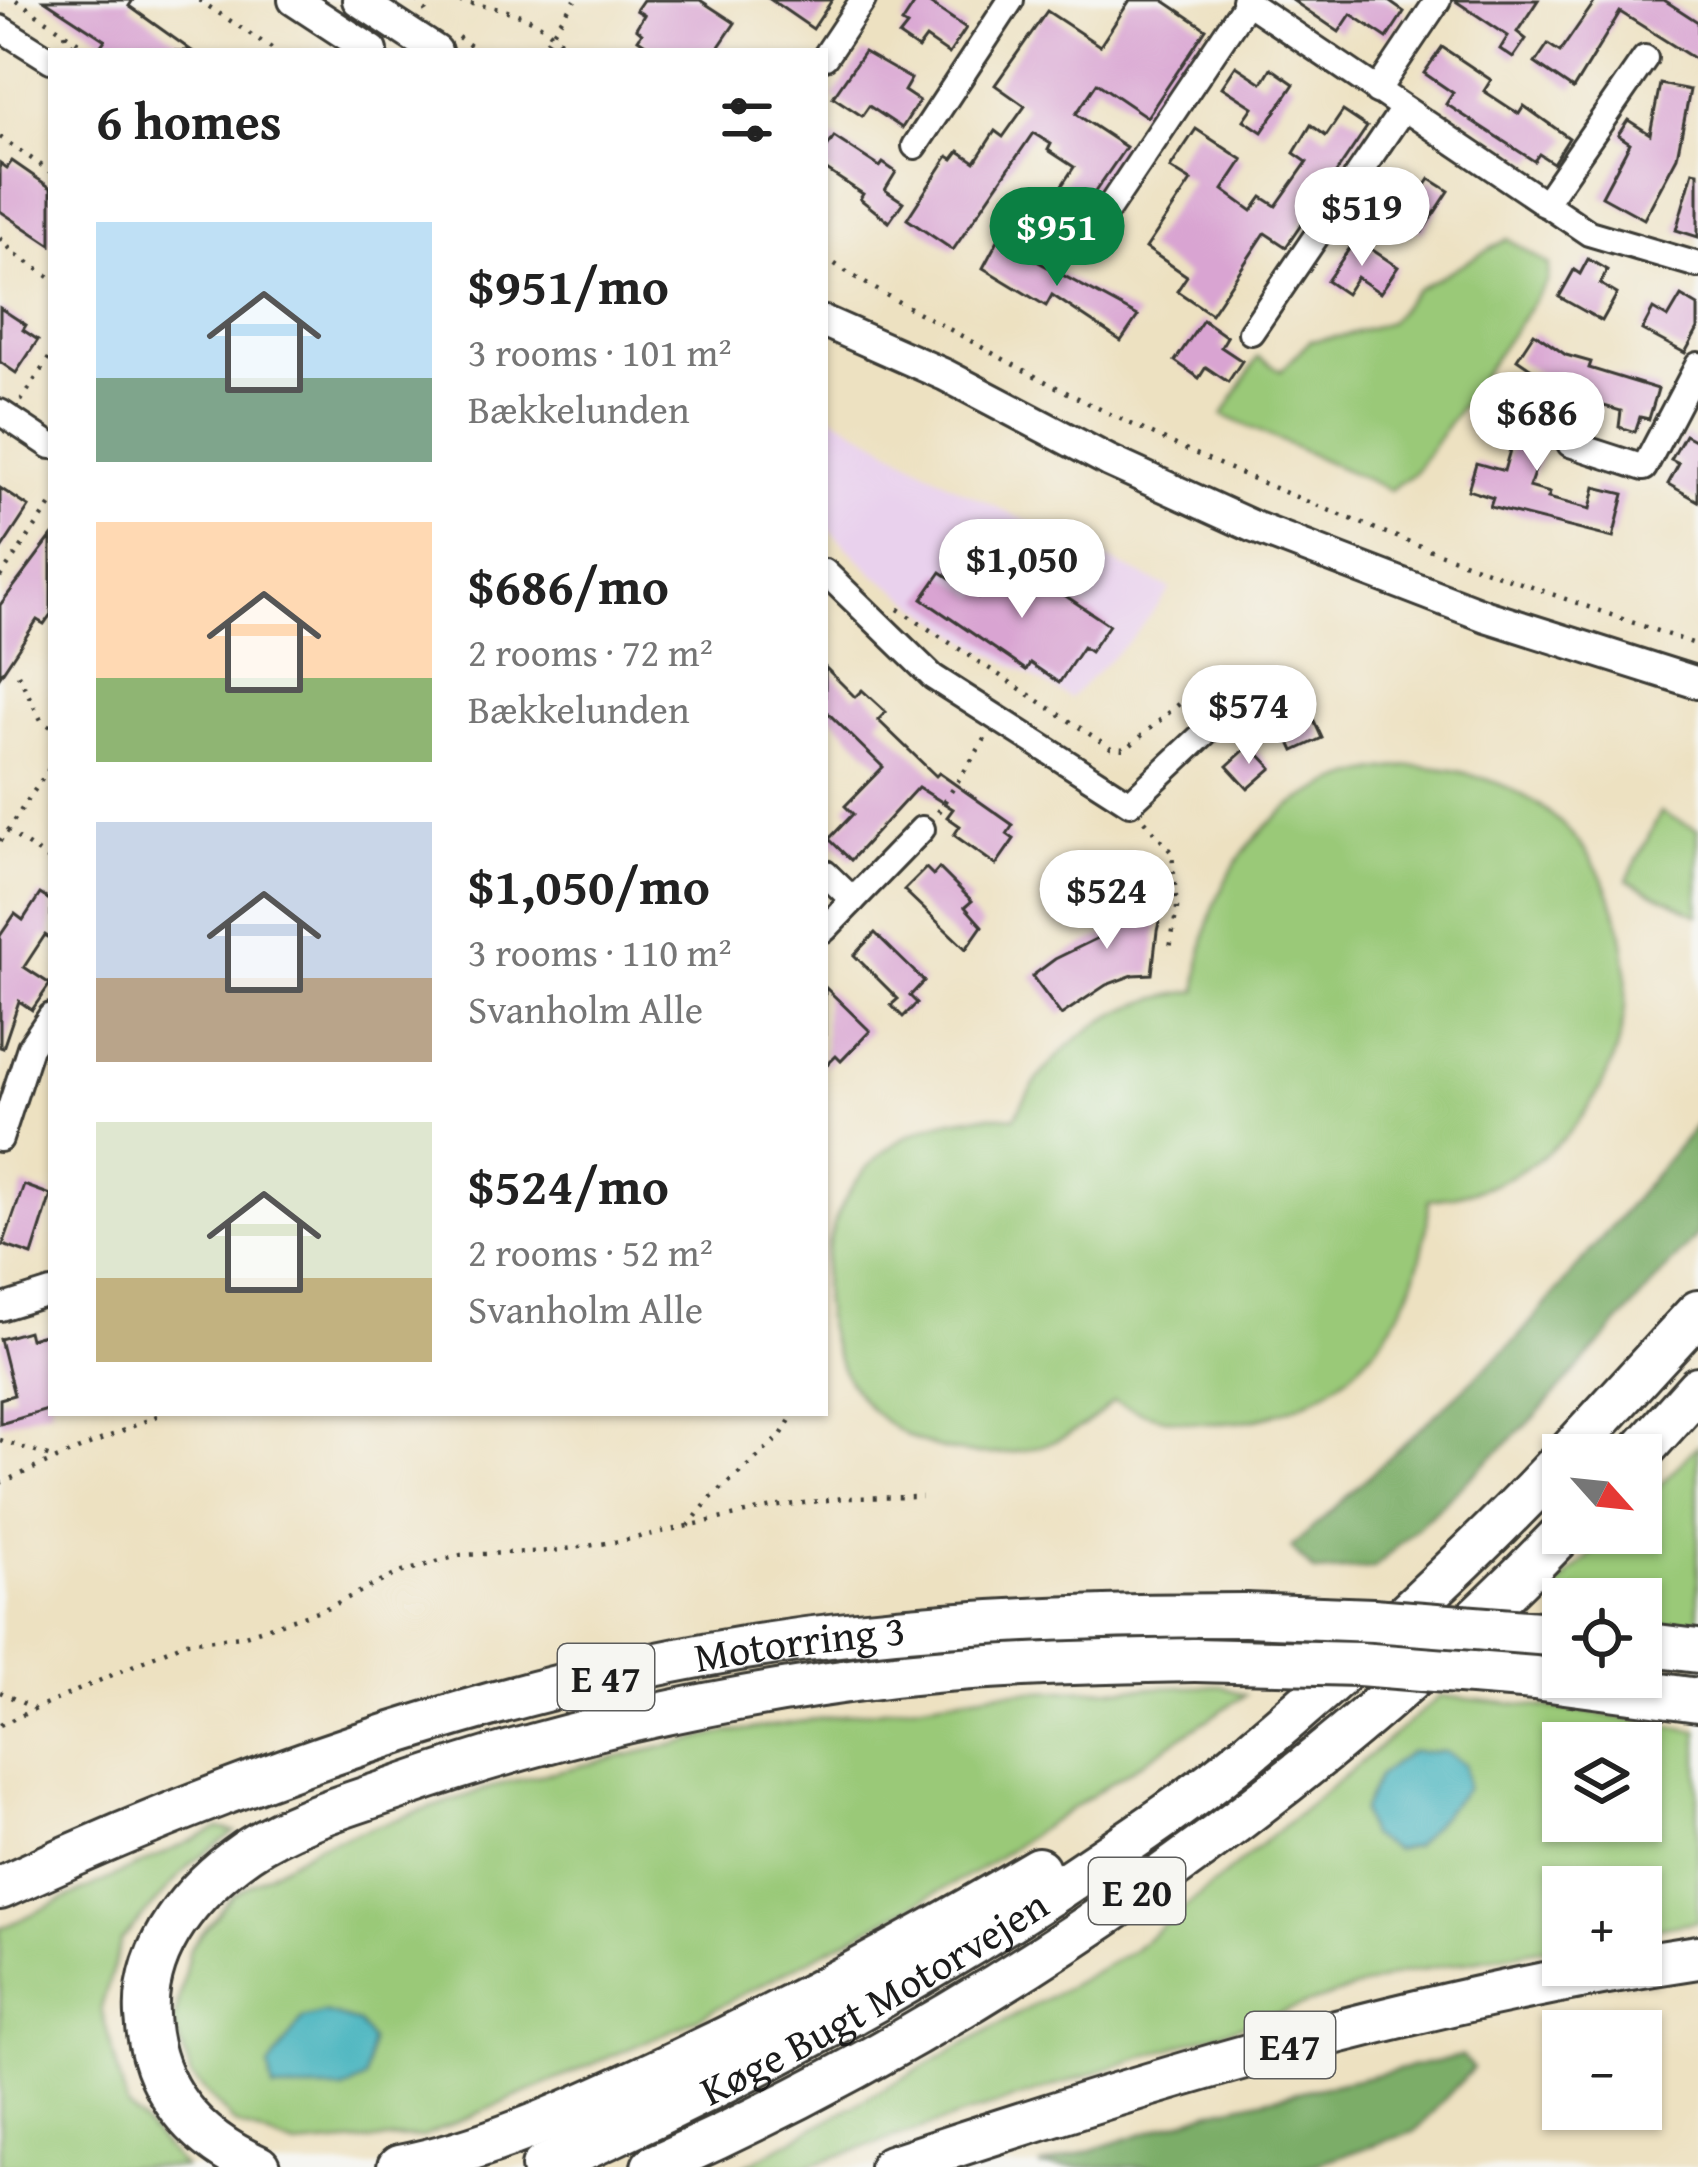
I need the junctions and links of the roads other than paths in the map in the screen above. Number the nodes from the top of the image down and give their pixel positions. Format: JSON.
{"nodes":[{"id":1,"x":294,"y":0,"type":"edge"},
{"id":2,"x":358,"y":0,"type":"edge"},
{"id":3,"x":863,"y":0,"type":"edge"},
{"id":4,"x":1011,"y":0,"type":"edge"},
{"id":5,"x":1438,"y":0,"type":"edge"},
{"id":6,"x":1245,"y":1,"type":"edge"},
{"id":7,"x":0,"y":28,"type":"edge"},
{"id":8,"x":435,"y":36,"type":"edge"},
{"id":9,"x":368,"y":48,"type":"edge"},
{"id":10,"x":828,"y":52,"type":"edge"},
{"id":11,"x":48,"y":58,"type":"edge"},
{"id":12,"x":1645,"y":58,"type":"dead end"},
{"id":13,"x":1377,"y":91,"type":"junction"},
{"id":14,"x":1403,"y":109,"type":"junction"},
{"id":15,"x":915,"y":146,"type":"dead end"},
{"id":16,"x":1544,"y":204,"type":"junction"},
{"id":17,"x":1088,"y":239,"type":"dead end"},
{"id":18,"x":1698,"y":265,"type":"edge"},
{"id":19,"x":828,"y":301,"type":"edge"},
{"id":20,"x":828,"y":323,"type":"edge"},
{"id":21,"x":1251,"y":332,"type":"dead end"},
{"id":22,"x":1698,"y":365,"type":"edge"},
{"id":23,"x":945,"y":375,"type":"junction"},
{"id":24,"x":8,"y":418,"type":"edge"},
{"id":25,"x":48,"y":444,"type":"edge"},
{"id":26,"x":1570,"y":444,"type":"dead end"},
{"id":27,"x":828,"y":575,"type":"edge"},
{"id":28,"x":1698,"y":683,"type":"edge"},
{"id":29,"x":1227,"y":712,"type":"dead end"},
{"id":30,"x":922,"y":829,"type":"road end"},
{"id":31,"x":828,"y":876,"type":"edge"},
{"id":32,"x":853,"y":901,"type":"junction"},
{"id":33,"x":828,"y":926,"type":"edge"},
{"id":34,"x":48,"y":1020,"type":"edge"},
{"id":35,"x":0,"y":1139,"type":"edge"},
{"id":36,"x":48,"y":1293,"type":"edge"},
{"id":37,"x":0,"y":1307,"type":"edge"},
{"id":38,"x":1698,"y":1312,"type":"edge"},
{"id":39,"x":1698,"y":1388,"type":"edge"},
{"id":40,"x":1586,"y":1434,"type":"edge"},
{"id":41,"x":1657,"y":1434,"type":"edge"},
{"id":42,"x":1542,"y":1480,"type":"edge"},
{"id":43,"x":1542,"y":1553,"type":"edge"},
{"id":44,"x":1542,"y":1633,"type":"edge"},
{"id":45,"x":1662,"y":1647,"type":"edge"},
{"id":46,"x":1698,"y":1652,"type":"edge"},
{"id":47,"x":1698,"y":1700,"type":"edge"},
{"id":48,"x":1299,"y":1707,"type":"junction"},
{"id":49,"x":0,"y":1888,"type":"edge"},
{"id":50,"x":1698,"y":1957,"type":"edge"},
{"id":51,"x":257,"y":2167,"type":"edge"},
{"id":52,"x":400,"y":2167,"type":"edge"},
{"id":53,"x":543,"y":2167,"type":"edge"},
{"id":54,"x":653,"y":2167,"type":"edge"},
{"id":55,"x":891,"y":2167,"type":"edge"}],
"edges":[{"from":1,"to":9,"type":"street"},
{"from":2,"to":8,"type":"street"},
{"from":3,"to":10,"type":"street"},
{"from":4,"to":15,"type":"street"},
{"from":5,"to":13,"type":"street"},
{"from":6,"to":13,"type":"street"},
{"from":6,"to":17,"type":"street"},
{"from":7,"to":11,"type":"street"},
{"from":12,"to":16,"type":"street"},
{"from":13,"to":14,"type":"street"},
{"from":14,"to":16,"type":"street"},
{"from":14,"to":21,"type":"street"},
{"from":16,"to":18,"type":"street"},
{"from":19,"to":23,"type":"street"},
{"from":20,"to":23,"type":"street"},
{"from":22,"to":26,"type":"street"},
{"from":23,"to":28,"type":"street"},
{"from":24,"to":25,"type":"street"},
{"from":27,"to":29,"type":"street"},
{"from":30,"to":32,"type":"street"},
{"from":31,"to":32,"type":"street"},
{"from":32,"to":33,"type":"street"},
{"from":34,"to":35,"type":"street"},
{"from":36,"to":37,"type":"street"},
{"from":38,"to":40,"type":"highway","name":"Køge Bugt Motorvejen","number":"E 20"},
{"from":39,"to":41,"type":"highway"},
{"from":42,"to":48,"type":"highway","name":"Køge Bugt Motorvejen","number":"E 20"},
{"from":43,"to":54,"type":"highway","name":"Køge Bugt Motorvejen","number":"E 20"},
{"from":44,"to":49,"type":"highway","name":"Motorring 3","number":"E 47","bridge":true},
{"from":45,"to":46,"type":"highway"},
{"from":47,"to":51,"type":"highway","number":"E 47","bridge":true},
{"from":48,"to":52,"type":"highway"},
{"from":48,"to":53,"type":"highway","name":"Køge Bugt Motorvejen","number":"E 20"},
{"from":50,"to":55,"type":"highway","number":"E47"}]}
